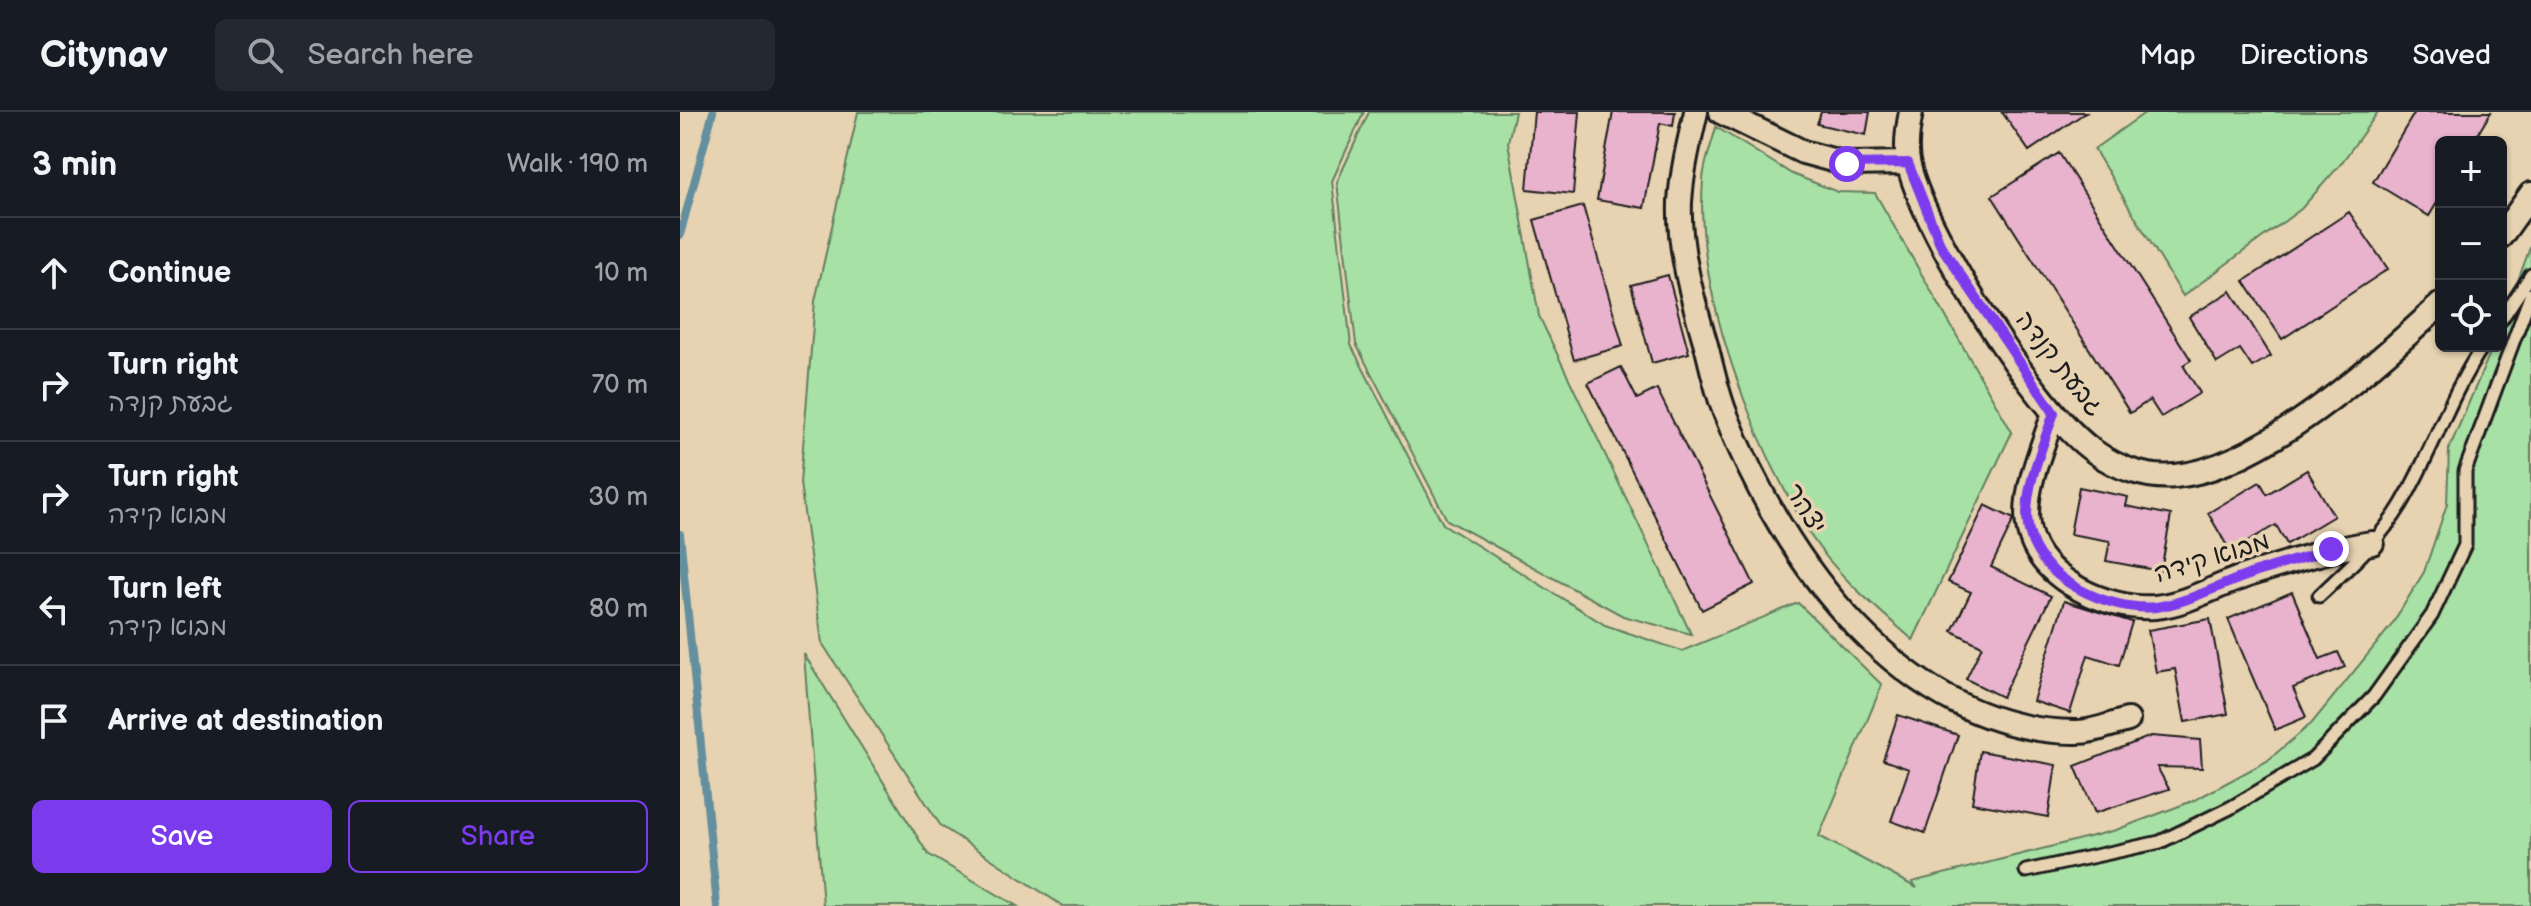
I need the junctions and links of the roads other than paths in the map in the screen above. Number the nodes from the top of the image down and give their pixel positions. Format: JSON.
{"nodes":[{"id":1,"x":1696,"y":112,"type":"edge"},
{"id":2,"x":1721,"y":112,"type":"edge"},
{"id":3,"x":1911,"y":112,"type":"edge"},
{"id":4,"x":1908,"y":163,"type":"junction"},
{"id":5,"x":2531,"y":194,"type":"edge"},
{"id":6,"x":2507,"y":228,"type":"edge"},
{"id":7,"x":2531,"y":275,"type":"edge"},
{"id":8,"x":2531,"y":294,"type":"edge"},
{"id":9,"x":2435,"y":309,"type":"edge"},
{"id":10,"x":2507,"y":311,"type":"edge"},
{"id":11,"x":2479,"y":352,"type":"edge"},
{"id":12,"x":2054,"y":413,"type":"junction"},
{"id":13,"x":2372,"y":543,"type":"junction"},
{"id":14,"x":2319,"y":596,"type":"dead end"},
{"id":15,"x":2128,"y":720,"type":"dead end"},
{"id":16,"x":2026,"y":871,"type":"dead end"}],
"edges":[{"from":1,"to":15,"type":"street","name":"יצהר"},
{"from":2,"to":4,"type":"street"},
{"from":3,"to":4,"type":"street","name":"גבעת קנדה"},
{"from":4,"to":12,"type":"street","name":"גבעת קנדה"},
{"from":5,"to":6,"type":"street"},
{"from":7,"to":10,"type":"lane"},
{"from":8,"to":16,"type":"lane"},
{"from":9,"to":12,"type":"street","name":"גבעת קנדה"},
{"from":11,"to":13,"type":"lane"},
{"from":12,"to":13,"type":"street","name":"מבוא קידה"},
{"from":13,"to":14,"type":"lane"}]}
